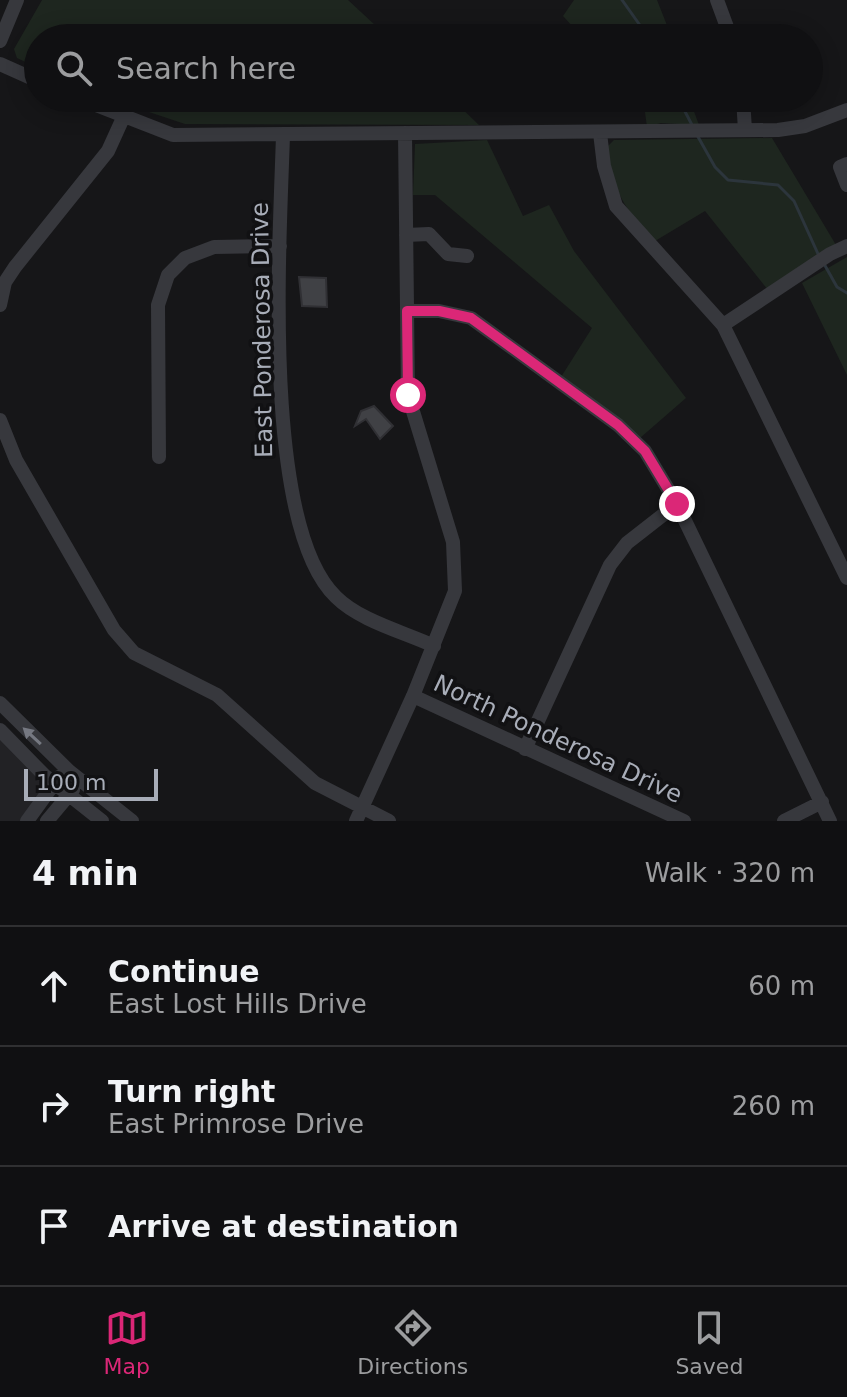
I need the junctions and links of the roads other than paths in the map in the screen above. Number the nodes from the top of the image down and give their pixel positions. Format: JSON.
{"nodes":[{"id":1,"x":17,"y":0,"type":"edge"},
{"id":2,"x":717,"y":0,"type":"edge"},
{"id":3,"x":726,"y":24,"type":"edge"},
{"id":4,"x":0,"y":41,"type":"edge"},
{"id":5,"x":0,"y":64,"type":"edge"},
{"id":6,"x":24,"y":75,"type":"edge"},
{"id":7,"x":847,"y":110,"type":"edge"},
{"id":8,"x":110,"y":112,"type":"edge"},
{"id":9,"x":744,"y":112,"type":"edge"},
{"id":10,"x":123,"y":118,"type":"junction"},
{"id":11,"x":745,"y":130,"type":"junction"},
{"id":12,"x":405,"y":133,"type":"junction"},
{"id":13,"x":600,"y":133,"type":"junction"},
{"id":14,"x":283,"y":135,"type":"junction"},
{"id":15,"x":847,"y":164,"type":"edge"},
{"id":16,"x":847,"y":185,"type":"edge"},
{"id":17,"x":406,"y":235,"type":"junction"},
{"id":18,"x":280,"y":246,"type":"junction"},
{"id":19,"x":847,"y":246,"type":"edge"},
{"id":20,"x":467,"y":256,"type":"dead end"},
{"id":21,"x":0,"y":305,"type":"edge"},
{"id":22,"x":407,"y":311,"type":"junction"},
{"id":23,"x":723,"y":325,"type":"junction"},
{"id":24,"x":0,"y":420,"type":"edge"},
{"id":25,"x":159,"y":457,"type":"dead end"},
{"id":26,"x":677,"y":504,"type":"junction"},
{"id":27,"x":847,"y":578,"type":"edge"},
{"id":28,"x":743,"y":645,"type":"junction"},
{"id":29,"x":434,"y":646,"type":"junction"},
{"id":30,"x":729,"y":652,"type":"dead end"},
{"id":31,"x":413,"y":696,"type":"junction"},
{"id":32,"x":0,"y":703,"type":"edge"},
{"id":33,"x":0,"y":730,"type":"edge"},
{"id":34,"x":525,"y":749,"type":"junction"},
{"id":35,"x":66,"y":767,"type":"junction"},
{"id":36,"x":81,"y":780,"type":"junction"},
{"id":37,"x":55,"y":783,"type":"junction"},
{"id":38,"x":69,"y":794,"type":"junction"},
{"id":39,"x":822,"y":802,"type":"junction"},
{"id":40,"x":359,"y":815,"type":"edge"},
{"id":41,"x":27,"y":821,"type":"edge"},
{"id":42,"x":47,"y":821,"type":"edge"},
{"id":43,"x":102,"y":821,"type":"edge"},
{"id":44,"x":132,"y":821,"type":"edge"},
{"id":45,"x":389,"y":821,"type":"edge"},
{"id":46,"x":684,"y":821,"type":"edge"},
{"id":47,"x":784,"y":821,"type":"edge"},
{"id":48,"x":830,"y":821,"type":"edge"}],
"edges":[{"from":1,"to":4,"type":"street"},
{"from":2,"to":3,"type":"street"},
{"from":5,"to":6,"type":"street"},
{"from":7,"to":11,"type":"street"},
{"from":8,"to":10,"type":"street"},
{"from":9,"to":11,"type":"street"},
{"from":10,"to":14,"type":"street"},
{"from":10,"to":21,"type":"street"},
{"from":11,"to":13,"type":"street"},
{"from":12,"to":13,"type":"street"},
{"from":12,"to":14,"type":"street"},
{"from":12,"to":17,"type":"street"},
{"from":13,"to":23,"type":"street"},
{"from":14,"to":18,"type":"street","name":"East Ponderosa Drive"},
{"from":15,"to":16,"type":"street"},
{"from":17,"to":20,"type":"street"},
{"from":17,"to":22,"type":"street"},
{"from":18,"to":25,"type":"street"},
{"from":18,"to":29,"type":"street","name":"East Ponderosa Drive"},
{"from":19,"to":23,"type":"street"},
{"from":22,"to":26,"type":"street"},
{"from":22,"to":29,"type":"street"},
{"from":23,"to":27,"type":"street"},
{"from":24,"to":40,"type":"street"},
{"from":26,"to":28,"type":"street"},
{"from":26,"to":34,"type":"street"},
{"from":28,"to":30,"type":"street"},
{"from":28,"to":39,"type":"street"},
{"from":29,"to":31,"type":"street"},
{"from":31,"to":34,"type":"street","name":"North Ponderosa Drive"},
{"from":31,"to":40,"type":"street"},
{"from":35,"to":32,"type":"street","one_way":true},
{"from":33,"to":37,"type":"street"},
{"from":34,"to":46,"type":"street","name":"North Ponderosa Drive"},
{"from":35,"to":36,"type":"street"},
{"from":35,"to":37,"type":"street"},
{"from":36,"to":38,"type":"street"},
{"from":36,"to":44,"type":"street"},
{"from":37,"to":38,"type":"street"},
{"from":37,"to":41,"type":"street"},
{"from":38,"to":42,"type":"street"},
{"from":38,"to":43,"type":"street"},
{"from":39,"to":47,"type":"street"},
{"from":39,"to":48,"type":"street"},
{"from":40,"to":45,"type":"street"}]}
